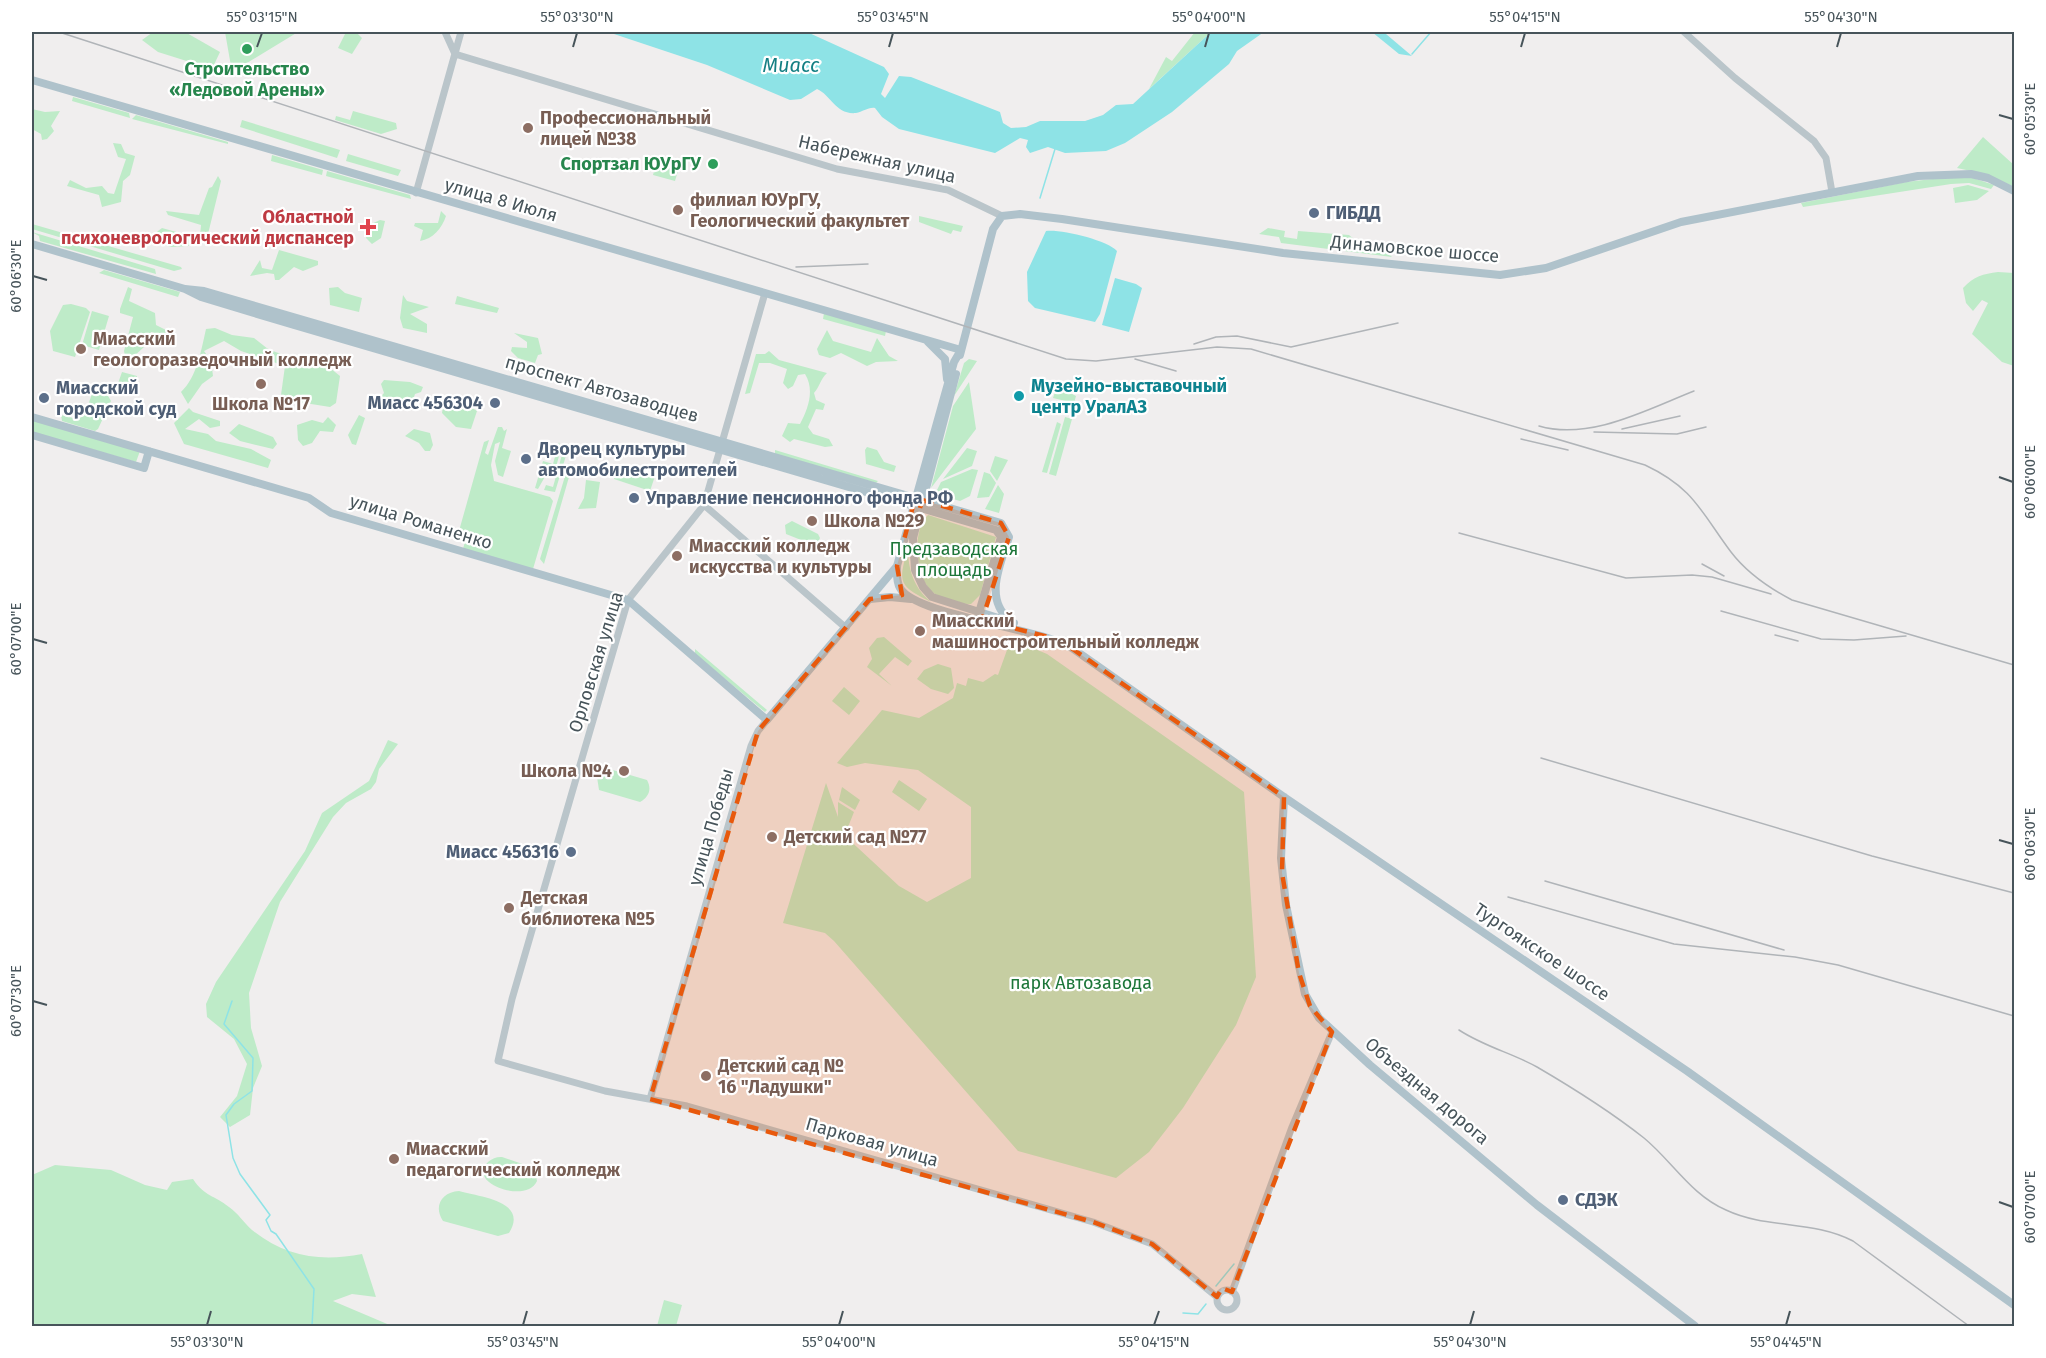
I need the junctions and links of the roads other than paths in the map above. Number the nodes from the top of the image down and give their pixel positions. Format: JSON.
{"nodes":[{"id":1,"x":445,"y":32,"type":"edge"},
{"id":2,"x":461,"y":32,"type":"edge"},
{"id":3,"x":1684,"y":32,"type":"edge"},
{"id":4,"x":455,"y":54,"type":"junction"},
{"id":5,"x":32,"y":80,"type":"edge"},
{"id":6,"x":2014,"y":190,"type":"edge"},
{"id":7,"x":1832,"y":192,"type":"junction"},
{"id":8,"x":416,"y":193,"type":"junction"},
{"id":9,"x":988,"y":209,"type":"junction"},
{"id":10,"x":1002,"y":216,"type":"junction"},
{"id":11,"x":993,"y":228,"type":"junction"},
{"id":12,"x":32,"y":244,"type":"edge"},
{"id":13,"x":765,"y":293,"type":"junction"},
{"id":14,"x":925,"y":340,"type":"junction"},
{"id":15,"x":961,"y":350,"type":"junction"},
{"id":16,"x":947,"y":387,"type":"junction"},
{"id":17,"x":32,"y":417,"type":"edge"},
{"id":18,"x":32,"y":435,"type":"edge"},
{"id":19,"x":721,"y":445,"type":"junction"},
{"id":20,"x":149,"y":451,"type":"junction"},
{"id":21,"x":918,"y":503,"type":"junction"},
{"id":22,"x":704,"y":506,"type":"junction"},
{"id":23,"x":1003,"y":531,"type":"junction"},
{"id":24,"x":897,"y":566,"type":"junction"},
{"id":25,"x":996,"y":583,"type":"junction"},
{"id":26,"x":870,"y":599,"type":"junction"},
{"id":27,"x":911,"y":599,"type":"junction"},
{"id":28,"x":628,"y":600,"type":"junction"},
{"id":29,"x":981,"y":617,"type":"junction"},
{"id":30,"x":1017,"y":624,"type":"junction"},
{"id":31,"x":846,"y":628,"type":"junction"},
{"id":32,"x":1044,"y":636,"type":"junction"},
{"id":33,"x":767,"y":720,"type":"junction"},
{"id":34,"x":1284,"y":797,"type":"junction"},
{"id":35,"x":1332,"y":1032,"type":"junction"},
{"id":36,"x":498,"y":1061,"type":"joint"},
{"id":37,"x":650,"y":1099,"type":"junction"},
{"id":38,"x":1232,"y":1292,"type":"junction"},
{"id":39,"x":1217,"y":1298,"type":"junction"},
{"id":40,"x":2014,"y":1305,"type":"edge"},
{"id":41,"x":1695,"y":1326,"type":"edge"}],
"edges":[{"from":1,"to":4,"type":"street"},
{"from":2,"to":4,"type":"street"},
{"from":3,"to":7,"type":"street"},
{"from":4,"to":8,"type":"street"},
{"from":4,"to":9,"type":"street","name":"Набережная улица"},
{"from":5,"to":8,"type":"main road","name":"улица 8 Июля"},
{"from":6,"to":7,"type":"main road","name":"Динамовское шоссе"},
{"from":7,"to":10,"type":"main road","name":"Динамовское шоссе"},
{"from":8,"to":13,"type":"main road","name":"улица 8 Июля"},
{"from":9,"to":10,"type":"street","name":"Набережная улица"},
{"from":9,"to":11,"type":"street"},
{"from":10,"to":11,"type":"main road"},
{"from":11,"to":15,"type":"main road"},
{"from":12,"to":19,"type":"main road","name":"проспект Автозаводцев"},
{"from":13,"to":14,"type":"main road","name":"улица 8 Июля"},
{"from":13,"to":19,"type":"street","name":"Орловская улица"},
{"from":14,"to":15,"type":"main road","name":"улица 8 Июля"},
{"from":14,"to":16,"type":"main road"},
{"from":15,"to":16,"type":"main road"},
{"from":15,"to":21,"type":"main road"},
{"from":16,"to":21,"type":"main road"},
{"from":17,"to":20,"type":"main road","name":"улица Романенко"},
{"from":18,"to":20,"type":"main road"},
{"from":19,"to":21,"type":"main road","name":"проспект Автозаводцев"},
{"from":19,"to":22,"type":"street","name":"Орловская улица"},
{"from":20,"to":28,"type":"main road","name":"улица Романенко"},
{"from":21,"to":23,"type":"main road","name":"проспект Автозаводцев"},
{"from":21,"to":24,"type":"main road"},
{"from":21,"to":29,"type":"main road"},
{"from":22,"to":28,"type":"street","name":"Орловская улица"},
{"from":22,"to":31,"type":"street"},
{"from":23,"to":25,"type":"main road"},
{"from":23,"to":29,"type":"main road"},
{"from":24,"to":26,"type":"main road","name":"улица Победы"},
{"from":24,"to":27,"type":"main road"},
{"from":25,"to":29,"type":"main road"},
{"from":25,"to":30,"type":"main road"},
{"from":26,"to":27,"type":"main road"},
{"from":26,"to":31,"type":"main road","name":"улица Победы"},
{"from":27,"to":29,"type":"main road"},
{"from":28,"to":33,"type":"main road","name":"улица Романенко"},
{"from":28,"to":36,"type":"street","name":"Орловская улица"},
{"from":29,"to":30,"type":"main road","name":"Тургоякское шоссе"},
{"from":29,"to":32,"type":"main road","name":"Тургоякское шоссе"},
{"from":30,"to":32,"type":"main road","name":"Тургоякское шоссе"},
{"from":31,"to":33,"type":"main road","name":"улица Победы"},
{"from":32,"to":34,"type":"main road","name":"Тургоякское шоссе"},
{"from":33,"to":37,"type":"street","name":"улица Победы"},
{"from":34,"to":35,"type":"main road","name":"Объездная дорога"},
{"from":34,"to":40,"type":"main road","name":"Тургоякское шоссе"},
{"from":35,"to":38,"type":"street"},
{"from":35,"to":41,"type":"main road","name":"Объездная дорога"},
{"from":36,"to":37,"type":"street","name":"Парковая улица"},
{"from":37,"to":39,"type":"street","name":"Парковая улица"},
{"from":38,"to":39,"type":"street"},
{"from":38,"to":39,"type":"street"}]}
